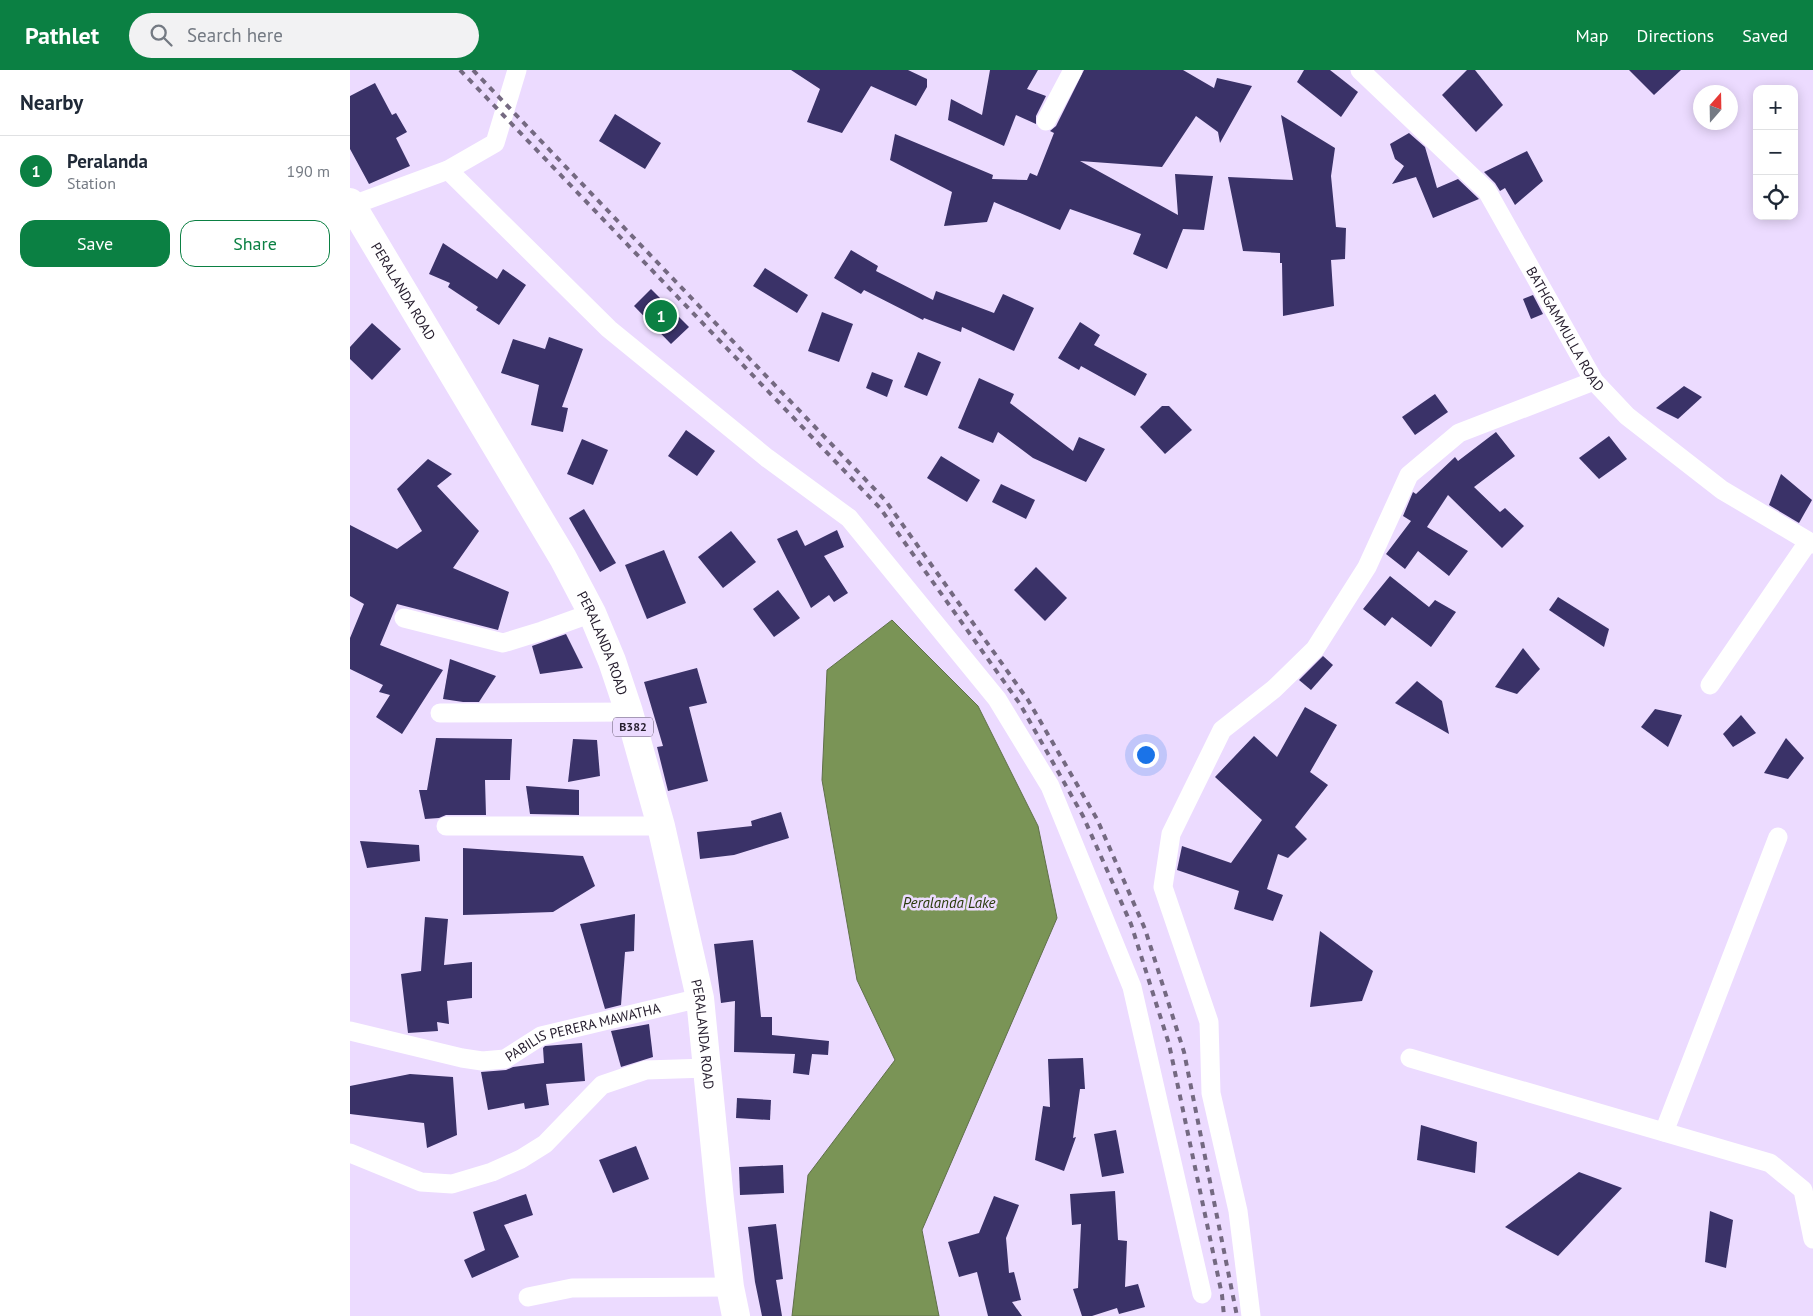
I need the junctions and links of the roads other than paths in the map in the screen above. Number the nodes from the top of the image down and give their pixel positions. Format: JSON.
{"nodes":[{"id":1,"x":517,"y":70,"type":"edge"},
{"id":2,"x":1073,"y":70,"type":"edge"},
{"id":3,"x":1360,"y":70,"type":"edge"},
{"id":4,"x":1046,"y":121,"type":"dead end"},
{"id":5,"x":448,"y":170,"type":"junction"},
{"id":6,"x":351,"y":205,"type":"edge"},
{"id":7,"x":1594,"y":381,"type":"junction"},
{"id":8,"x":1811,"y":543,"type":"edge"},
{"id":9,"x":592,"y":612,"type":"junction"},
{"id":10,"x":404,"y":618,"type":"dead end"},
{"id":11,"x":1710,"y":685,"type":"dead end"},
{"id":12,"x":629,"y":712,"type":"junction"},
{"id":13,"x":440,"y":713,"type":"dead end"},
{"id":14,"x":446,"y":826,"type":"dead end"},
{"id":15,"x":661,"y":826,"type":"junction"},
{"id":16,"x":1778,"y":837,"type":"dead end"},
{"id":17,"x":700,"y":998,"type":"junction"},
{"id":18,"x":350,"y":1031,"type":"edge"},
{"id":19,"x":1410,"y":1058,"type":"dead end"},
{"id":20,"x":707,"y":1068,"type":"junction"},
{"id":21,"x":1664,"y":1132,"type":"junction"},
{"id":22,"x":350,"y":1153,"type":"edge"},
{"id":23,"x":1813,"y":1239,"type":"edge"},
{"id":24,"x":730,"y":1287,"type":"junction"},
{"id":25,"x":1202,"y":1294,"type":"dead end"},
{"id":26,"x":528,"y":1297,"type":"dead end"},
{"id":27,"x":736,"y":1316,"type":"edge"},
{"id":28,"x":1252,"y":1316,"type":"edge"}],
"edges":[{"from":1,"to":5,"type":"street"},
{"from":2,"to":4,"type":"street"},
{"from":3,"to":7,"type":"street","name":"BATHGAMMULLA ROAD"},
{"from":5,"to":6,"type":"street"},
{"from":5,"to":25,"type":"street"},
{"from":6,"to":9,"type":"main road","name":"PERALANDA ROAD","number":"B382"},
{"from":7,"to":8,"type":"street","name":"BATHGAMMULLA ROAD"},
{"from":7,"to":28,"type":"street"},
{"from":8,"to":11,"type":"street"},
{"from":9,"to":10,"type":"street"},
{"from":9,"to":12,"type":"main road","name":"PERALANDA ROAD","number":"B382"},
{"from":12,"to":13,"type":"street"},
{"from":12,"to":15,"type":"main road","name":"PERALANDA ROAD","number":"B382"},
{"from":14,"to":15,"type":"street"},
{"from":15,"to":17,"type":"main road","name":"PERALANDA ROAD","number":"B382"},
{"from":16,"to":21,"type":"street"},
{"from":17,"to":18,"type":"street","name":"PABILIS PERERA MAWATHA"},
{"from":17,"to":20,"type":"main road","name":"PERALANDA ROAD","number":"B382"},
{"from":19,"to":21,"type":"street"},
{"from":20,"to":22,"type":"street"},
{"from":20,"to":24,"type":"main road","name":"PERALANDA ROAD","number":"B382"},
{"from":21,"to":23,"type":"street"},
{"from":24,"to":26,"type":"street"},
{"from":24,"to":27,"type":"main road","name":"PERALANDA ROAD","number":"B382"}]}
